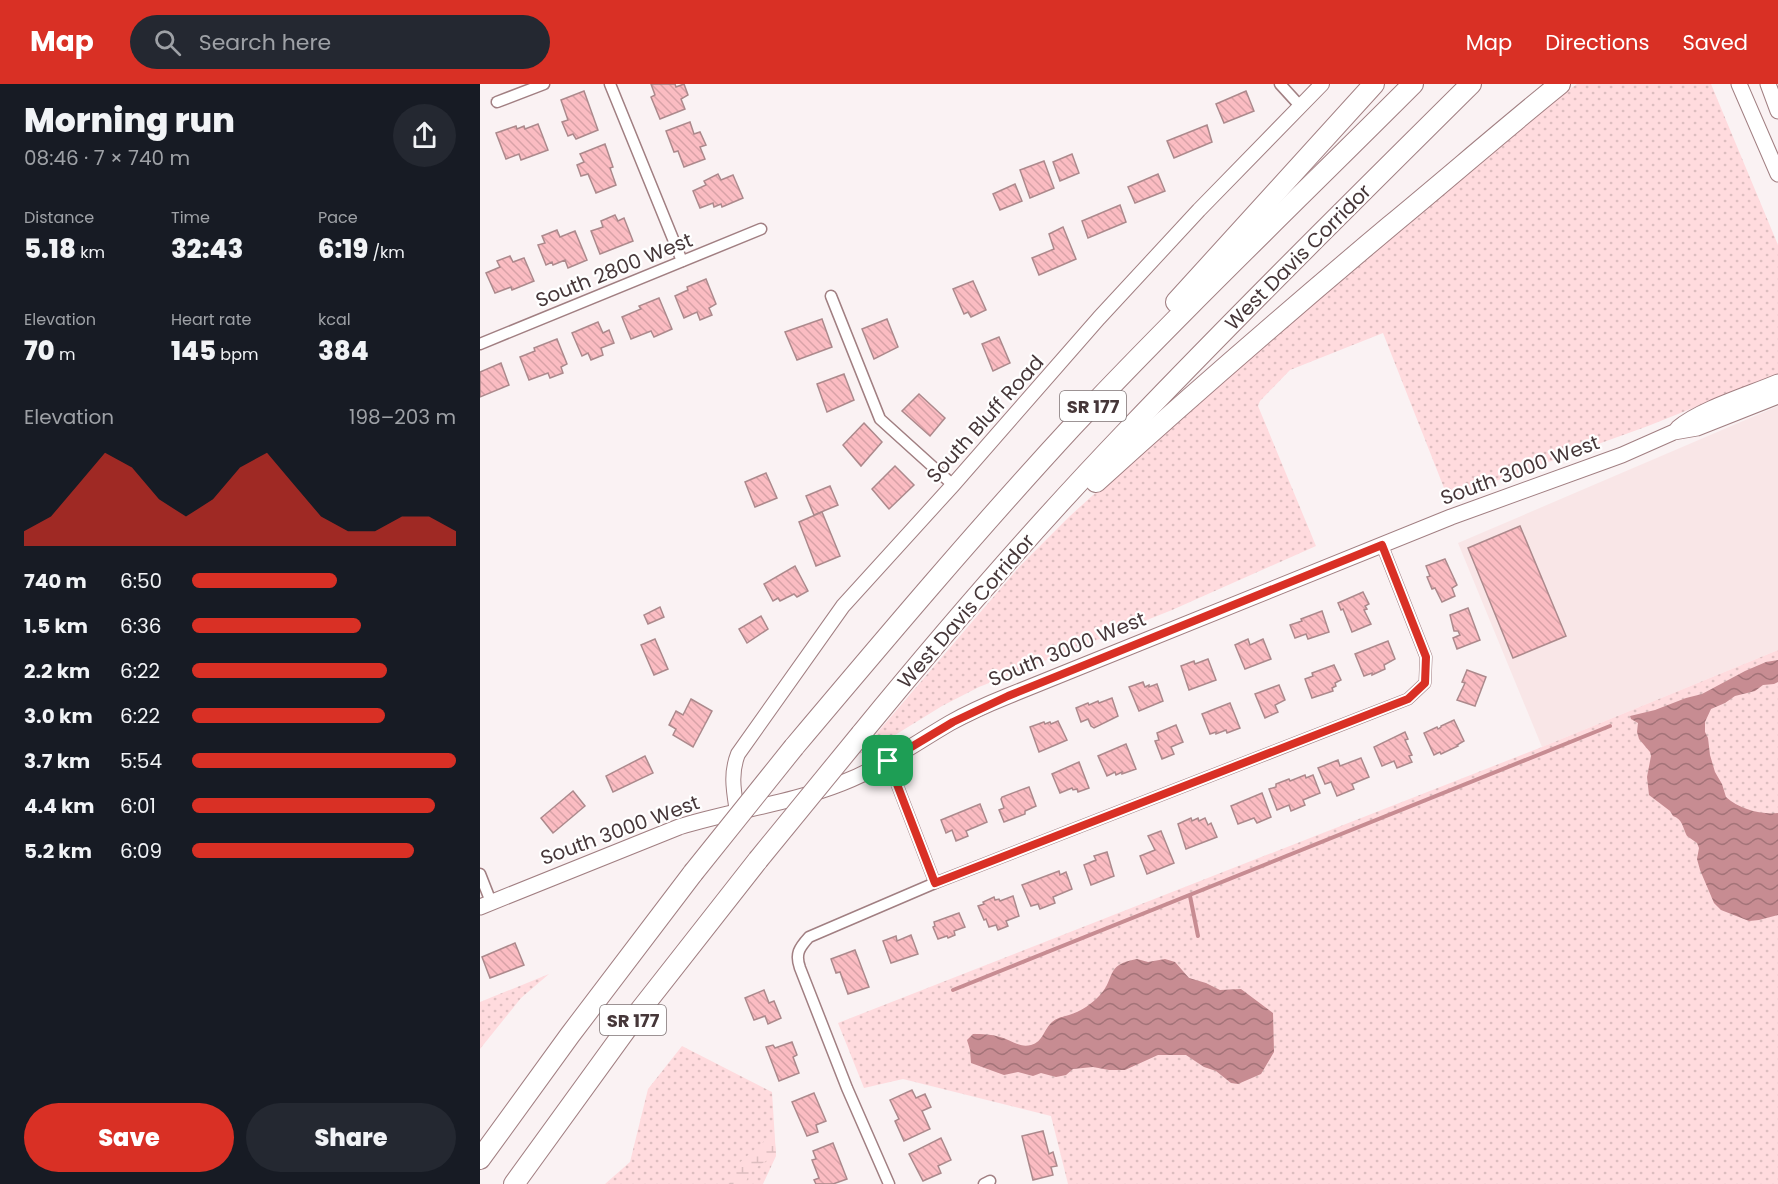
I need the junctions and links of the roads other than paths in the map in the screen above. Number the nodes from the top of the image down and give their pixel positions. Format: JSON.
{"nodes":[{"id":1,"x":544,"y":84,"type":"edge"},
{"id":2,"x":610,"y":84,"type":"edge"},
{"id":3,"x":1280,"y":84,"type":"edge"},
{"id":4,"x":1322,"y":84,"type":"edge"},
{"id":5,"x":1374,"y":84,"type":"edge"},
{"id":6,"x":1413,"y":84,"type":"edge"},
{"id":7,"x":1471,"y":84,"type":"edge"},
{"id":8,"x":1560,"y":84,"type":"edge"},
{"id":9,"x":1739,"y":84,"type":"edge"},
{"id":10,"x":1768,"y":84,"type":"edge"},
{"id":11,"x":497,"y":102,"type":"dead end"},
{"id":12,"x":1301,"y":107,"type":"junction"},
{"id":13,"x":1778,"y":111,"type":"edge"},
{"id":14,"x":1778,"y":174,"type":"edge"},
{"id":15,"x":761,"y":229,"type":"dead end"},
{"id":16,"x":682,"y":261,"type":"junction"},
{"id":17,"x":831,"y":297,"type":"dead end"},
{"id":18,"x":480,"y":344,"type":"edge"},
{"id":19,"x":1778,"y":382,"type":"edge"},
{"id":20,"x":1778,"y":396,"type":"edge"},
{"id":21,"x":1674,"y":432,"type":"junction"},
{"id":22,"x":953,"y":486,"type":"junction"},
{"id":23,"x":1007,"y":500,"type":"junction"},
{"id":24,"x":1031,"y":536,"type":"junction"},
{"id":25,"x":1382,"y":545,"type":"junction"},
{"id":26,"x":888,"y":761,"type":"junction"},
{"id":27,"x":737,"y":812,"type":"junction"},
{"id":28,"x":480,"y":874,"type":"edge"},
{"id":29,"x":935,"y":883,"type":"junction"},
{"id":30,"x":486,"y":904,"type":"edge"},
{"id":31,"x":480,"y":1159,"type":"edge"},
{"id":32,"x":513,"y":1184,"type":"edge"},
{"id":33,"x":889,"y":1184,"type":"edge"}],
"edges":[{"from":1,"to":11,"type":"street"},
{"from":2,"to":16,"type":"street"},
{"from":3,"to":12,"type":"street"},
{"from":4,"to":12,"type":"street","name":"South Bluff Road"},
{"from":5,"to":23,"type":"highway"},
{"from":6,"to":23,"type":"highway","number":"SR 177"},
{"from":7,"to":24,"type":"highway","name":"West Davis Corridor","number":"SR 177"},
{"from":8,"to":24,"type":"highway"},
{"from":9,"to":14,"type":"main road"},
{"from":10,"to":13,"type":"main road"},
{"from":12,"to":22,"type":"street","name":"South Bluff Road"},
{"from":15,"to":16,"type":"street","name":"South 2800 West"},
{"from":16,"to":18,"type":"street","name":"South 2800 West"},
{"from":17,"to":22,"type":"street"},
{"from":19,"to":21,"type":"main road","name":"South 3000 West"},
{"from":20,"to":21,"type":"main road","name":"South 3000 West"},
{"from":21,"to":25,"type":"main road","name":"South 3000 West"},
{"from":22,"to":27,"type":"street","name":"South Bluff Road"},
{"from":23,"to":31,"type":"highway","number":"SR 177","bridge":true},
{"from":24,"to":32,"type":"highway","name":"West Davis Corridor","number":"SR 177","bridge":true},
{"from":25,"to":26,"type":"main road","name":"South 3000 West"},
{"from":25,"to":29,"type":"street"},
{"from":26,"to":27,"type":"main road","name":"South 3000 West"},
{"from":26,"to":29,"type":"street"},
{"from":27,"to":30,"type":"main road","name":"South 3000 West"},
{"from":28,"to":30,"type":"street"},
{"from":29,"to":33,"type":"street"}]}
